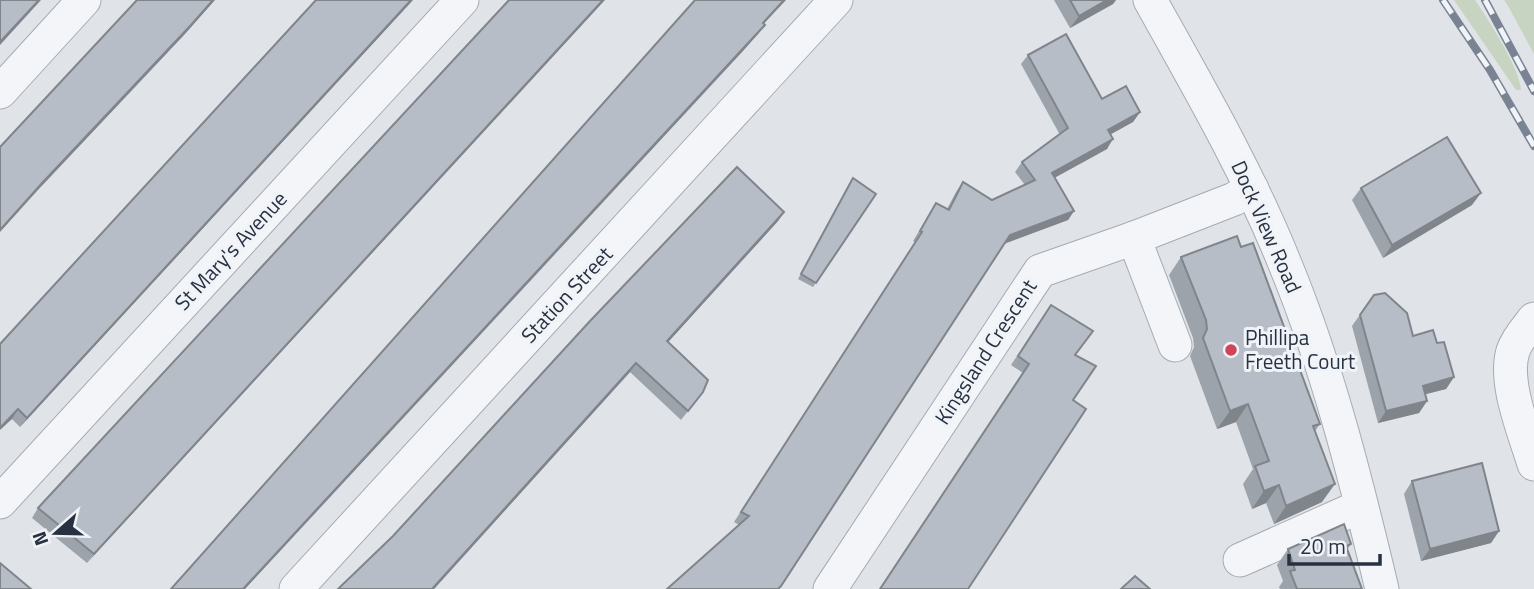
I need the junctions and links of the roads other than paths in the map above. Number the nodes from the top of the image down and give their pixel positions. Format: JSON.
{"nodes":[{"id":1,"x":84,"y":0,"type":"edge"},
{"id":2,"x":462,"y":0,"type":"edge"},
{"id":3,"x":836,"y":0,"type":"edge"},
{"id":4,"x":1150,"y":0,"type":"edge"},
{"id":5,"x":0,"y":92,"type":"edge"},
{"id":6,"x":1252,"y":189,"type":"junction"},
{"id":7,"x":1134,"y":238,"type":"junction"},
{"id":8,"x":1534,"y":318,"type":"edge"},
{"id":9,"x":1175,"y":345,"type":"dead end"},
{"id":10,"x":1534,"y":464,"type":"edge"},
{"id":11,"x":0,"y":502,"type":"edge"},
{"id":12,"x":1361,"y":506,"type":"junction"},
{"id":13,"x":1240,"y":560,"type":"dead end"},
{"id":14,"x":296,"y":589,"type":"edge"},
{"id":15,"x":830,"y":589,"type":"edge"},
{"id":16,"x":1382,"y":589,"type":"edge"}],
"edges":[{"from":1,"to":5,"type":"street"},
{"from":2,"to":11,"type":"street","name":"St Mary's Avenue"},
{"from":3,"to":14,"type":"street","name":"Station Street"},
{"from":4,"to":6,"type":"street","name":"Dock View Road"},
{"from":6,"to":7,"type":"street","name":"Kingsland Crescent"},
{"from":6,"to":12,"type":"street","name":"Dock View Road"},
{"from":7,"to":9,"type":"street"},
{"from":7,"to":15,"type":"street","name":"Kingsland Crescent"},
{"from":8,"to":10,"type":"street"},
{"from":12,"to":13,"type":"street"},
{"from":12,"to":16,"type":"street","name":"Dock View Road"}]}
